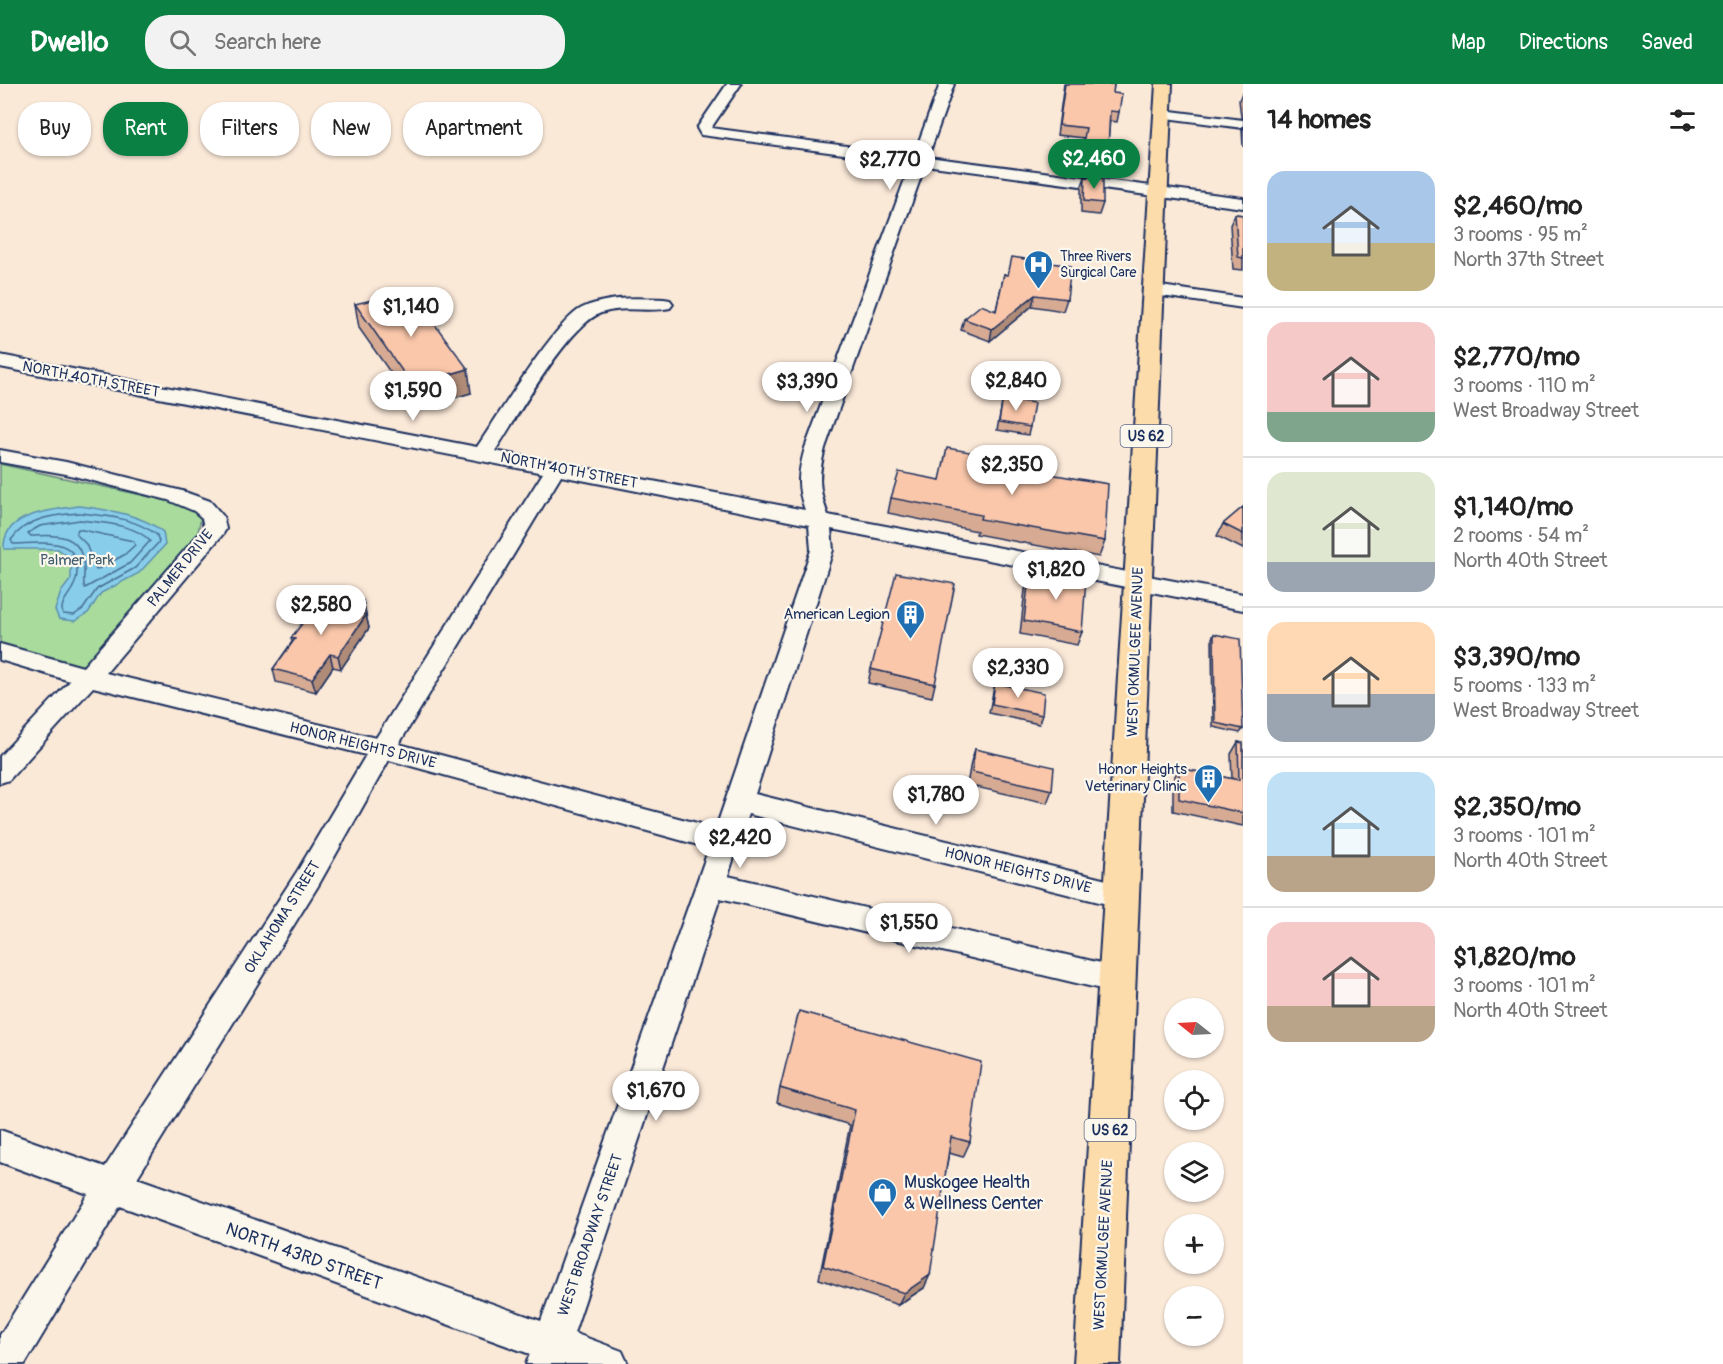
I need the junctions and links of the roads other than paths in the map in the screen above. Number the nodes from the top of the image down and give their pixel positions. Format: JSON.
{"nodes":[{"id":1,"x":734,"y":84,"type":"edge"},
{"id":2,"x":947,"y":84,"type":"edge"},
{"id":3,"x":1164,"y":84,"type":"edge"},
{"id":4,"x":1163,"y":114,"type":"junction"},
{"id":5,"x":1243,"y":124,"type":"edge"},
{"id":6,"x":918,"y":162,"type":"junction"},
{"id":7,"x":1158,"y":192,"type":"junction"},
{"id":8,"x":1243,"y":203,"type":"edge"},
{"id":9,"x":1154,"y":290,"type":"junction"},
{"id":10,"x":1243,"y":303,"type":"edge"},
{"id":11,"x":664,"y":304,"type":"dead end"},
{"id":12,"x":0,"y":362,"type":"edge"},
{"id":13,"x":483,"y":454,"type":"junction"},
{"id":14,"x":0,"y":456,"type":"edge"},
{"id":15,"x":556,"y":468,"type":"junction"},
{"id":16,"x":819,"y":519,"type":"junction"},
{"id":17,"x":1137,"y":581,"type":"junction"},
{"id":18,"x":1243,"y":602,"type":"edge"},
{"id":19,"x":0,"y":652,"type":"edge"},
{"id":20,"x":88,"y":677,"type":"junction"},
{"id":21,"x":382,"y":749,"type":"junction"},
{"id":22,"x":0,"y":773,"type":"edge"},
{"id":23,"x":739,"y":801,"type":"junction"},
{"id":24,"x":725,"y":840,"type":"junction"},
{"id":25,"x":711,"y":884,"type":"junction"},
{"id":26,"x":1123,"y":896,"type":"junction"},
{"id":27,"x":1118,"y":980,"type":"junction"},
{"id":28,"x":0,"y":1146,"type":"edge"},
{"id":29,"x":112,"y":1187,"type":"junction"},
{"id":30,"x":549,"y":1354,"type":"edge"},
{"id":31,"x":4,"y":1364,"type":"edge"},
{"id":32,"x":609,"y":1364,"type":"edge"},
{"id":33,"x":1097,"y":1364,"type":"edge"}],
"edges":[{"from":1,"to":6,"type":"street"},
{"from":2,"to":6,"type":"street","name":"WEST BROADWAY STREET"},
{"from":3,"to":4,"type":"main road","name":"WEST OKMULGEE AVENUE","number":"US 62"},
{"from":4,"to":5,"type":"street"},
{"from":4,"to":7,"type":"main road","name":"WEST OKMULGEE AVENUE","number":"US 62"},
{"from":6,"to":7,"type":"street"},
{"from":6,"to":16,"type":"street","name":"WEST BROADWAY STREET"},
{"from":7,"to":8,"type":"street"},
{"from":7,"to":9,"type":"main road","name":"WEST OKMULGEE AVENUE","number":"US 62"},
{"from":9,"to":10,"type":"street"},
{"from":9,"to":17,"type":"main road","name":"WEST OKMULGEE AVENUE","number":"US 62"},
{"from":11,"to":13,"type":"street"},
{"from":12,"to":13,"type":"street","name":"NORTH 40TH STREET"},
{"from":13,"to":15,"type":"street","name":"NORTH 40TH STREET"},
{"from":14,"to":20,"type":"street","name":"PALMER DRIVE"},
{"from":15,"to":16,"type":"street","name":"NORTH 40TH STREET"},
{"from":15,"to":21,"type":"street","name":"OKLAHOMA STREET"},
{"from":16,"to":17,"type":"street","name":"NORTH 40TH STREET"},
{"from":16,"to":23,"type":"street","name":"WEST BROADWAY STREET"},
{"from":17,"to":18,"type":"street","name":"NORTH 40TH STREET"},
{"from":17,"to":26,"type":"main road","name":"WEST OKMULGEE AVENUE","number":"US 62"},
{"from":19,"to":20,"type":"street","name":"HONOR HEIGHTS DRIVE"},
{"from":20,"to":21,"type":"street","name":"HONOR HEIGHTS DRIVE"},
{"from":20,"to":22,"type":"street"},
{"from":21,"to":24,"type":"street","name":"HONOR HEIGHTS DRIVE"},
{"from":21,"to":29,"type":"street","name":"OKLAHOMA STREET"},
{"from":23,"to":24,"type":"street","name":"WEST BROADWAY STREET"},
{"from":23,"to":26,"type":"street","name":"HONOR HEIGHTS DRIVE"},
{"from":24,"to":25,"type":"street","name":"WEST BROADWAY STREET"},
{"from":25,"to":27,"type":"street"},
{"from":25,"to":30,"type":"street","name":"WEST BROADWAY STREET"},
{"from":26,"to":27,"type":"main road","name":"WEST OKMULGEE AVENUE","number":"US 62"},
{"from":27,"to":33,"type":"main road","name":"WEST OKMULGEE AVENUE","number":"US 62"},
{"from":28,"to":29,"type":"street","name":"NORTH 43RD STREET"},
{"from":29,"to":30,"type":"street","name":"NORTH 43RD STREET"},
{"from":29,"to":31,"type":"street","name":"OKLAHOMA STREET"},
{"from":30,"to":32,"type":"street","name":"NORTH 43RD STREET"}]}
